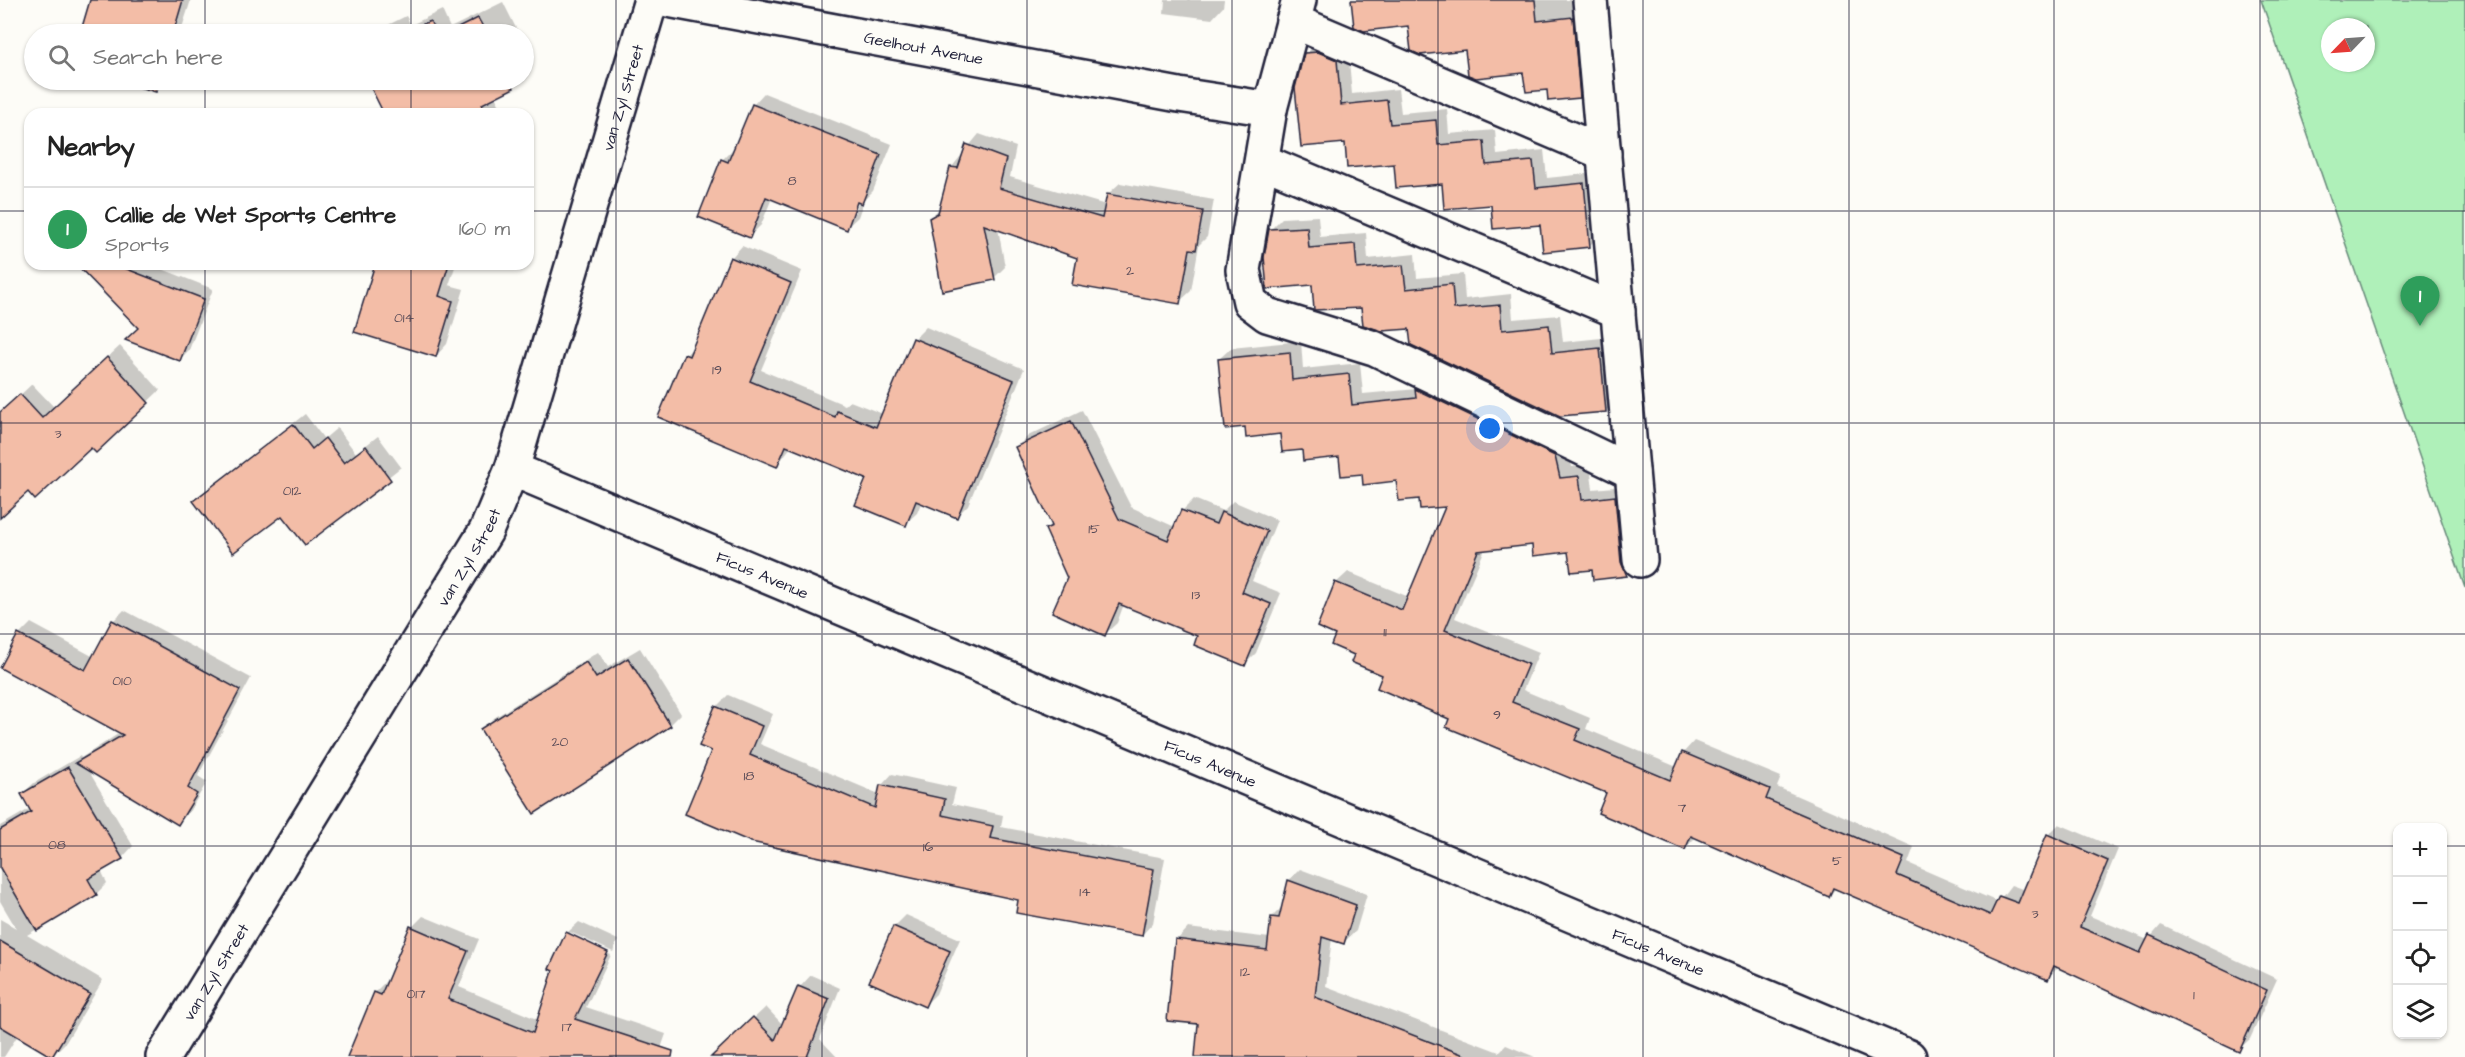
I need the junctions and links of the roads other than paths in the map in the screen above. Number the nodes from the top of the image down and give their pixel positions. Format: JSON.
{"nodes":[{"id":1,"x":651,"y":0,"type":"edge"},
{"id":2,"x":668,"y":0,"type":"edge"},
{"id":3,"x":1590,"y":0,"type":"edge"},
{"id":4,"x":1296,"y":10,"type":"edge"},
{"id":5,"x":1270,"y":109,"type":"junction"},
{"id":6,"x":1604,"y":153,"type":"junction"},
{"id":7,"x":1262,"y":161,"type":"junction"},
{"id":8,"x":1618,"y":311,"type":"junction"},
{"id":9,"x":512,"y":469,"type":"junction"},
{"id":10,"x":1632,"y":472,"type":"junction"},
{"id":11,"x":1640,"y":560,"type":"dead end"},
{"id":12,"x":164,"y":1057,"type":"edge"},
{"id":13,"x":1909,"y":1057,"type":"edge"}],
"edges":[{"from":1,"to":9,"type":"street","name":"van Zyl Street"},
{"from":2,"to":5,"type":"street","name":"Geelhout Avenue"},
{"from":3,"to":6,"type":"street"},
{"from":4,"to":5,"type":"street"},
{"from":4,"to":6,"type":"street"},
{"from":5,"to":7,"type":"street"},
{"from":6,"to":8,"type":"street"},
{"from":7,"to":8,"type":"street"},
{"from":7,"to":10,"type":"street"},
{"from":8,"to":10,"type":"street"},
{"from":9,"to":12,"type":"street","name":"van Zyl Street"},
{"from":9,"to":13,"type":"street","name":"Ficus Avenue"},
{"from":10,"to":11,"type":"street"}]}
